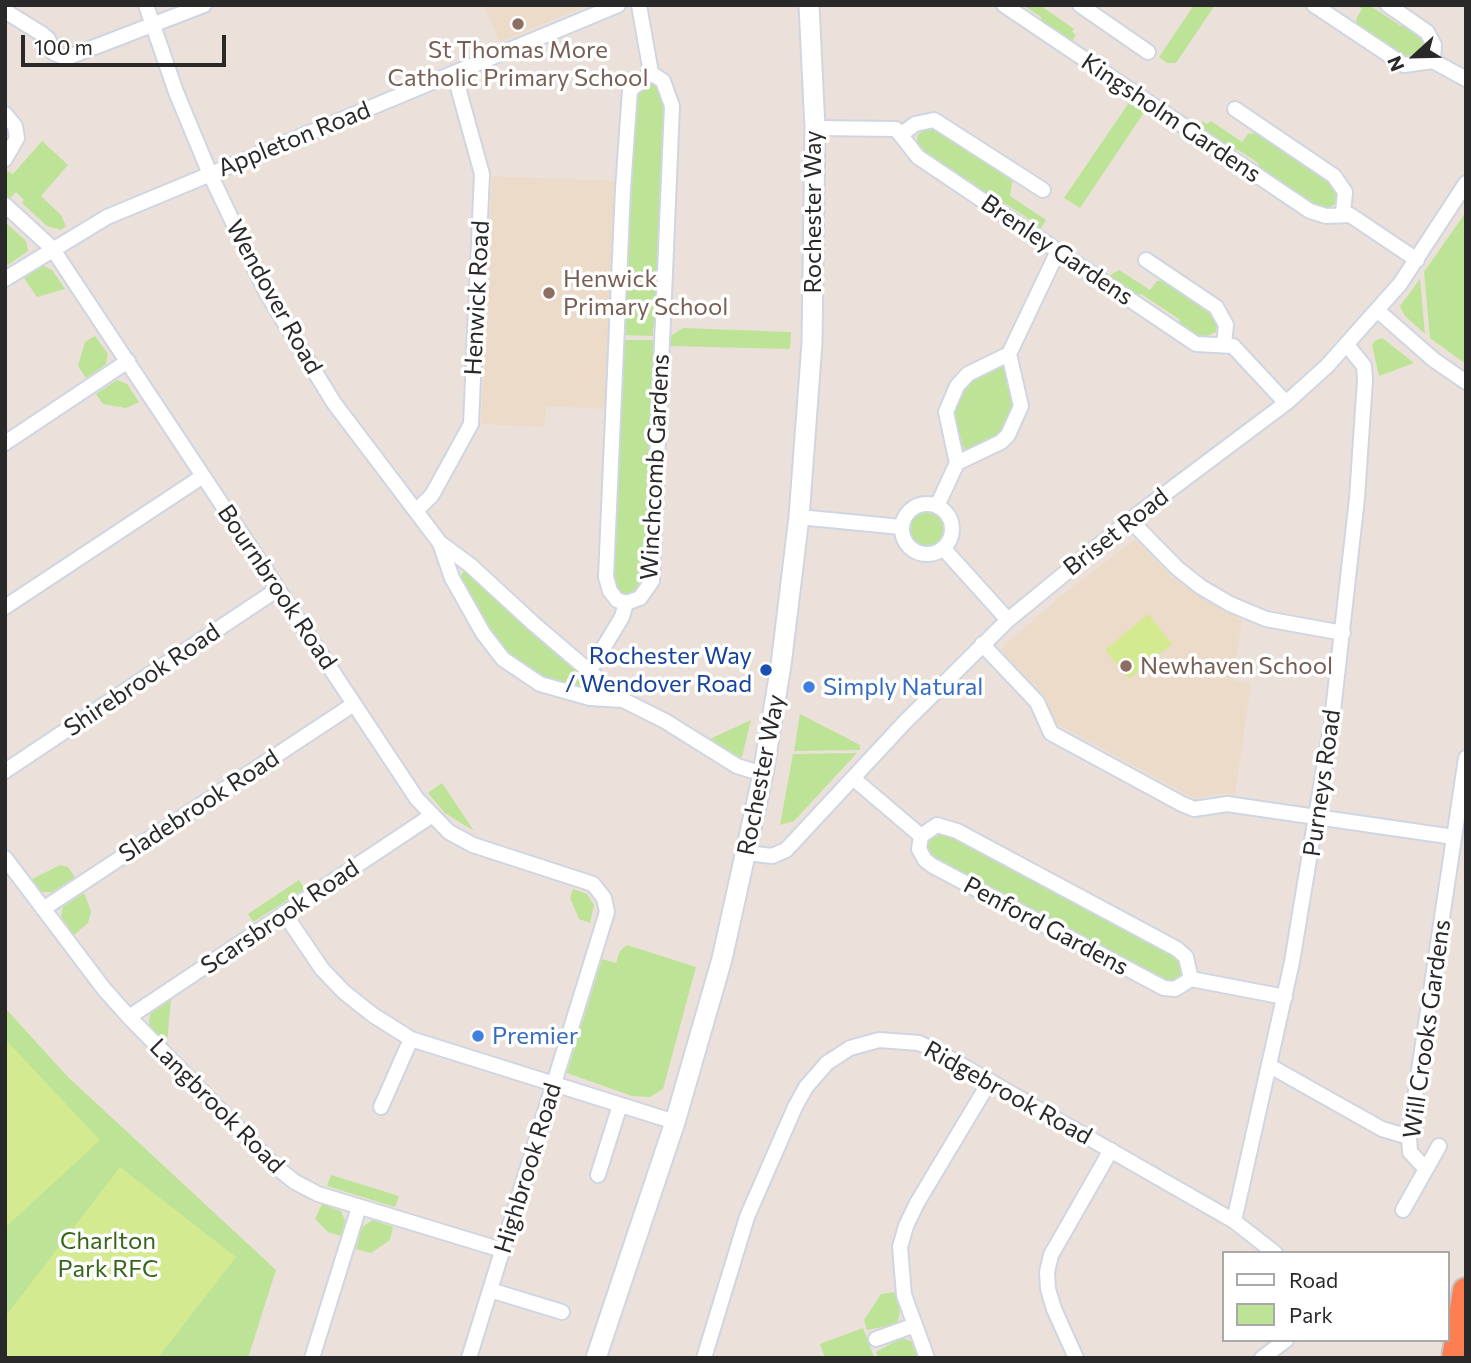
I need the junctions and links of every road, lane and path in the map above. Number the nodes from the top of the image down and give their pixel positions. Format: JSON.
{"nodes":[{"id":1,"x":146,"y":5,"type":"edge"},
{"id":2,"x":204,"y":5,"type":"edge"},
{"id":3,"x":639,"y":5,"type":"edge"},
{"id":4,"x":809,"y":5,"type":"edge"},
{"id":5,"x":1004,"y":5,"type":"edge"},
{"id":6,"x":1080,"y":5,"type":"edge"},
{"id":7,"x":1314,"y":5,"type":"edge"},
{"id":8,"x":1388,"y":5,"type":"edge"},
{"id":9,"x":612,"y":6,"type":"edge"},
{"id":10,"x":5,"y":12,"type":"edge"},
{"id":11,"x":152,"y":26,"type":"junction"},
{"id":12,"x":1148,"y":52,"type":"dead end"},
{"id":13,"x":1433,"y":61,"type":"junction"},
{"id":14,"x":454,"y":73,"type":"junction"},
{"id":15,"x":651,"y":73,"type":"junction"},
{"id":16,"x":1466,"y":79,"type":"edge"},
{"id":17,"x":1235,"y":109,"type":"dead end"},
{"id":18,"x":5,"y":114,"type":"edge"},
{"id":19,"x":815,"y":128,"type":"junction"},
{"id":20,"x":902,"y":134,"type":"junction"},
{"id":21,"x":5,"y":159,"type":"edge"},
{"id":22,"x":210,"y":174,"type":"junction"},
{"id":23,"x":1466,"y":183,"type":"edge"},
{"id":24,"x":1042,"y":190,"type":"dead end"},
{"id":25,"x":5,"y":205,"type":"edge"},
{"id":26,"x":1343,"y":213,"type":"junction"},
{"id":27,"x":52,"y":248,"type":"junction"},
{"id":28,"x":1058,"y":251,"type":"junction"},
{"id":29,"x":1146,"y":260,"type":"dead end"},
{"id":30,"x":1417,"y":260,"type":"junction"},
{"id":31,"x":5,"y":279,"type":"edge"},
{"id":32,"x":1377,"y":310,"type":"junction"},
{"id":33,"x":1224,"y":344,"type":"junction"},
{"id":34,"x":1347,"y":345,"type":"junction"},
{"id":35,"x":1009,"y":354,"type":"junction"},
{"id":36,"x":128,"y":361,"type":"junction"},
{"id":37,"x":1466,"y":382,"type":"edge"},
{"id":38,"x":1286,"y":403,"type":"junction"},
{"id":39,"x":5,"y":443,"type":"edge"},
{"id":40,"x":957,"y":463,"type":"junction"},
{"id":41,"x":203,"y":475,"type":"junction"},
{"id":42,"x":937,"y":506,"type":"junction"},
{"id":43,"x":416,"y":511,"type":"junction"},
{"id":44,"x":799,"y":517,"type":"junction"},
{"id":45,"x":1130,"y":520,"type":"junction"},
{"id":46,"x":901,"y":527,"type":"junction"},
{"id":47,"x":440,"y":543,"type":"junction"},
{"id":48,"x":943,"y":548,"type":"junction"},
{"id":49,"x":278,"y":589,"type":"junction"},
{"id":50,"x":626,"y":603,"type":"junction"},
{"id":51,"x":5,"y":607,"type":"edge"},
{"id":52,"x":1008,"y":620,"type":"junction"},
{"id":53,"x":1343,"y":633,"type":"junction"},
{"id":54,"x":982,"y":644,"type":"junction"},
{"id":55,"x":590,"y":670,"type":"junction"},
{"id":56,"x":623,"y":700,"type":"junction"},
{"id":57,"x":354,"y":704,"type":"junction"},
{"id":58,"x":1466,"y":758,"type":"edge"},
{"id":59,"x":5,"y":771,"type":"edge"},
{"id":60,"x":763,"y":774,"type":"junction"},
{"id":61,"x":854,"y":779,"type":"junction"},
{"id":62,"x":431,"y":816,"type":"junction"},
{"id":63,"x":1318,"y":817,"type":"junction"},
{"id":64,"x":921,"y":836,"type":"junction"},
{"id":65,"x":1454,"y":837,"type":"junction"},
{"id":66,"x":747,"y":853,"type":"junction"},
{"id":67,"x":5,"y":858,"type":"edge"},
{"id":68,"x":604,"y":898,"type":"joint"},
{"id":69,"x":43,"y":909,"type":"junction"},
{"id":70,"x":284,"y":914,"type":"junction"},
{"id":71,"x":1191,"y":979,"type":"junction"},
{"id":72,"x":1285,"y":997,"type":"junction"},
{"id":73,"x":129,"y":1017,"type":"junction"},
{"id":74,"x":411,"y":1038,"type":"junction"},
{"id":75,"x":1270,"y":1066,"type":"junction"},
{"id":76,"x":990,"y":1081,"type":"junction"},
{"id":77,"x":553,"y":1085,"type":"junction"},
{"id":78,"x":620,"y":1105,"type":"junction"},
{"id":79,"x":381,"y":1107,"type":"dead end"},
{"id":80,"x":675,"y":1122,"type":"junction"},
{"id":81,"x":1409,"y":1138,"type":"junction"},
{"id":82,"x":1439,"y":1146,"type":"dead end"},
{"id":83,"x":1111,"y":1150,"type":"junction"},
{"id":84,"x":1426,"y":1169,"type":"junction"},
{"id":85,"x":598,"y":1175,"type":"dead end"},
{"id":86,"x":359,"y":1207,"type":"junction"},
{"id":87,"x":1403,"y":1210,"type":"dead end"},
{"id":88,"x":1234,"y":1221,"type":"junction"},
{"id":89,"x":502,"y":1250,"type":"junction"},
{"id":90,"x":1272,"y":1251,"type":"edge"},
{"id":91,"x":490,"y":1290,"type":"junction"},
{"id":92,"x":1466,"y":1291,"type":"edge"},
{"id":93,"x":562,"y":1312,"type":"dead end"},
{"id":94,"x":915,"y":1325,"type":"junction"},
{"id":95,"x":1458,"y":1338,"type":"edge"},
{"id":96,"x":876,"y":1339,"type":"dead end"},
{"id":97,"x":1283,"y":1342,"type":"edge"},
{"id":98,"x":312,"y":1358,"type":"edge"},
{"id":99,"x":469,"y":1358,"type":"edge"},
{"id":100,"x":596,"y":1358,"type":"edge"},
{"id":101,"x":704,"y":1358,"type":"edge"},
{"id":102,"x":927,"y":1358,"type":"edge"},
{"id":103,"x":1076,"y":1358,"type":"edge"},
{"id":104,"x":1262,"y":1358,"type":"edge"},
{"id":105,"x":1455,"y":1358,"type":"edge"}],
"edges":[{"from":1,"to":11,"type":"street","name":"Wendover Road"},
{"from":2,"to":11,"type":"street"},
{"from":3,"to":15,"type":"street","name":"Winchcomb Gardens"},
{"from":4,"to":19,"type":"street","name":"Rochester Way"},
{"from":5,"to":26,"type":"street","name":"Kingsholm Gardens"},
{"from":6,"to":12,"type":"street","name":"Kingsholm Gardens"},
{"from":7,"to":13,"type":"street"},
{"from":8,"to":13,"type":"street"},
{"from":9,"to":14,"type":"street","name":"Appleton Road"},
{"from":10,"to":11,"type":"street"},
{"from":11,"to":22,"type":"street","name":"Wendover Road"},
{"from":13,"to":16,"type":"street"},
{"from":14,"to":22,"type":"street","name":"Appleton Road"},
{"from":14,"to":43,"type":"street","name":"Henwick Road"},
{"from":15,"to":50,"type":"street","name":"Winchcomb Gardens"},
{"from":15,"to":50,"type":"street","name":"Winchcomb Gardens"},
{"from":17,"to":26,"type":"street","name":"Kingsholm Gardens"},
{"from":18,"to":21,"type":"street"},
{"from":19,"to":20,"type":"street"},
{"from":19,"to":44,"type":"street","name":"Rochester Way"},
{"from":20,"to":24,"type":"street","name":"Brenley Gardens"},
{"from":20,"to":28,"type":"street","name":"Brenley Gardens"},
{"from":22,"to":27,"type":"street","name":"Appleton Road"},
{"from":22,"to":43,"type":"street","name":"Wendover Road"},
{"from":23,"to":30,"type":"street","name":"Briset Road"},
{"from":25,"to":27,"type":"street","name":"Bournbrook Road"},
{"from":26,"to":30,"type":"street","name":"Kingsholm Gardens"},
{"from":27,"to":31,"type":"street","name":"Appleton Road"},
{"from":27,"to":36,"type":"street","name":"Bournbrook Road"},
{"from":28,"to":33,"type":"street","name":"Brenley Gardens"},
{"from":28,"to":35,"type":"street"},
{"from":29,"to":33,"type":"street","name":"Brenley Gardens"},
{"from":30,"to":32,"type":"street","name":"Briset Road"},
{"from":32,"to":34,"type":"street","name":"Briset Road"},
{"from":32,"to":37,"type":"street"},
{"from":33,"to":38,"type":"street"},
{"from":34,"to":38,"type":"street","name":"Briset Road"},
{"from":34,"to":53,"type":"street","name":"Purneys Road"},
{"from":35,"to":40,"type":"street"},
{"from":35,"to":40,"type":"street"},
{"from":36,"to":39,"type":"street"},
{"from":36,"to":41,"type":"street","name":"Bournbrook Road"},
{"from":38,"to":45,"type":"street","name":"Briset Road"},
{"from":40,"to":42,"type":"street"},
{"from":41,"to":49,"type":"street","name":"Bournbrook Road"},
{"from":41,"to":51,"type":"street"},
{"from":42,"to":46,"type":"street"},
{"from":42,"to":48,"type":"street"},
{"from":43,"to":47,"type":"street","name":"Wendover Road"},
{"from":44,"to":46,"type":"street"},
{"from":44,"to":60,"type":"street","name":"Rochester Way"},
{"from":45,"to":52,"type":"street","name":"Briset Road"},
{"from":45,"to":53,"type":"street"},
{"from":46,"to":48,"type":"street"},
{"from":47,"to":55,"type":"street","name":"Wendover Road"},
{"from":47,"to":56,"type":"street","name":"Wendover Road"},
{"from":48,"to":52,"type":"street"},
{"from":49,"to":57,"type":"street","name":"Bournbrook Road"},
{"from":49,"to":59,"type":"street","name":"Shirebrook Road"},
{"from":50,"to":55,"type":"street","name":"Winchcomb Gardens"},
{"from":52,"to":54,"type":"street","name":"Briset Road"},
{"from":53,"to":63,"type":"street","name":"Purneys Road"},
{"from":54,"to":61,"type":"street","name":"Briset Road"},
{"from":54,"to":63,"type":"street"},
{"from":55,"to":56,"type":"street","name":"Wendover Road"},
{"from":56,"to":60,"type":"street","name":"Wendover Road"},
{"from":57,"to":62,"type":"street","name":"Bournbrook Road"},
{"from":57,"to":69,"type":"street","name":"Sladebrook Road"},
{"from":58,"to":65,"type":"street","name":"Will Crooks Gardens"},
{"from":60,"to":66,"type":"street","name":"Rochester Way"},
{"from":61,"to":64,"type":"street","name":"Penford Gardens"},
{"from":61,"to":66,"type":"street","name":"Briset Road"},
{"from":62,"to":68,"type":"street","name":"Bournbrook Road"},
{"from":62,"to":70,"type":"street","name":"Scarsbrook Road"},
{"from":63,"to":65,"type":"street"},
{"from":63,"to":72,"type":"street","name":"Purneys Road"},
{"from":64,"to":71,"type":"street","name":"Penford Gardens"},
{"from":64,"to":71,"type":"street","name":"Penford Gardens"},
{"from":65,"to":81,"type":"street","name":"Will Crooks Gardens"},
{"from":66,"to":80,"type":"street","name":"Rochester Way"},
{"from":67,"to":69,"type":"street","name":"Langbrook Road"},
{"from":68,"to":77,"type":"street","name":"Highbrook Road"},
{"from":69,"to":73,"type":"street","name":"Langbrook Road"},
{"from":70,"to":73,"type":"street","name":"Scarsbrook Road"},
{"from":70,"to":74,"type":"street"},
{"from":71,"to":72,"type":"street","name":"Penford Gardens"},
{"from":72,"to":75,"type":"street","name":"Purneys Road"},
{"from":73,"to":86,"type":"street","name":"Langbrook Road"},
{"from":74,"to":77,"type":"street"},
{"from":74,"to":79,"type":"street"},
{"from":75,"to":81,"type":"street"},
{"from":75,"to":88,"type":"street","name":"Purneys Road"},
{"from":76,"to":83,"type":"street","name":"Ridgebrook Road"},
{"from":76,"to":94,"type":"street"},
{"from":76,"to":101,"type":"street","name":"Ridgebrook Road"},
{"from":77,"to":78,"type":"street"},
{"from":77,"to":89,"type":"street","name":"Highbrook Road"},
{"from":78,"to":80,"type":"street"},
{"from":78,"to":85,"type":"street"},
{"from":80,"to":100,"type":"street","name":"Rochester Way"},
{"from":81,"to":84,"type":"street","name":"Will Crooks Gardens"},
{"from":82,"to":84,"type":"street","name":"Will Crooks Gardens"},
{"from":83,"to":88,"type":"street","name":"Ridgebrook Road"},
{"from":83,"to":103,"type":"street"},
{"from":84,"to":87,"type":"street","name":"Will Crooks Gardens"},
{"from":86,"to":89,"type":"street","name":"Langbrook Road"},
{"from":86,"to":98,"type":"street"},
{"from":88,"to":90,"type":"street","name":"Ridgebrook Road"},
{"from":89,"to":91,"type":"street","name":"Highbrook Road"},
{"from":91,"to":93,"type":"street"},
{"from":91,"to":99,"type":"street","name":"Highbrook Road"},
{"from":92,"to":95,"type":"highway"},
{"from":94,"to":96,"type":"street"},
{"from":94,"to":102,"type":"street"},
{"from":95,"to":105,"type":"highway","bridge":true},
{"from":97,"to":104,"type":"street"}]}
